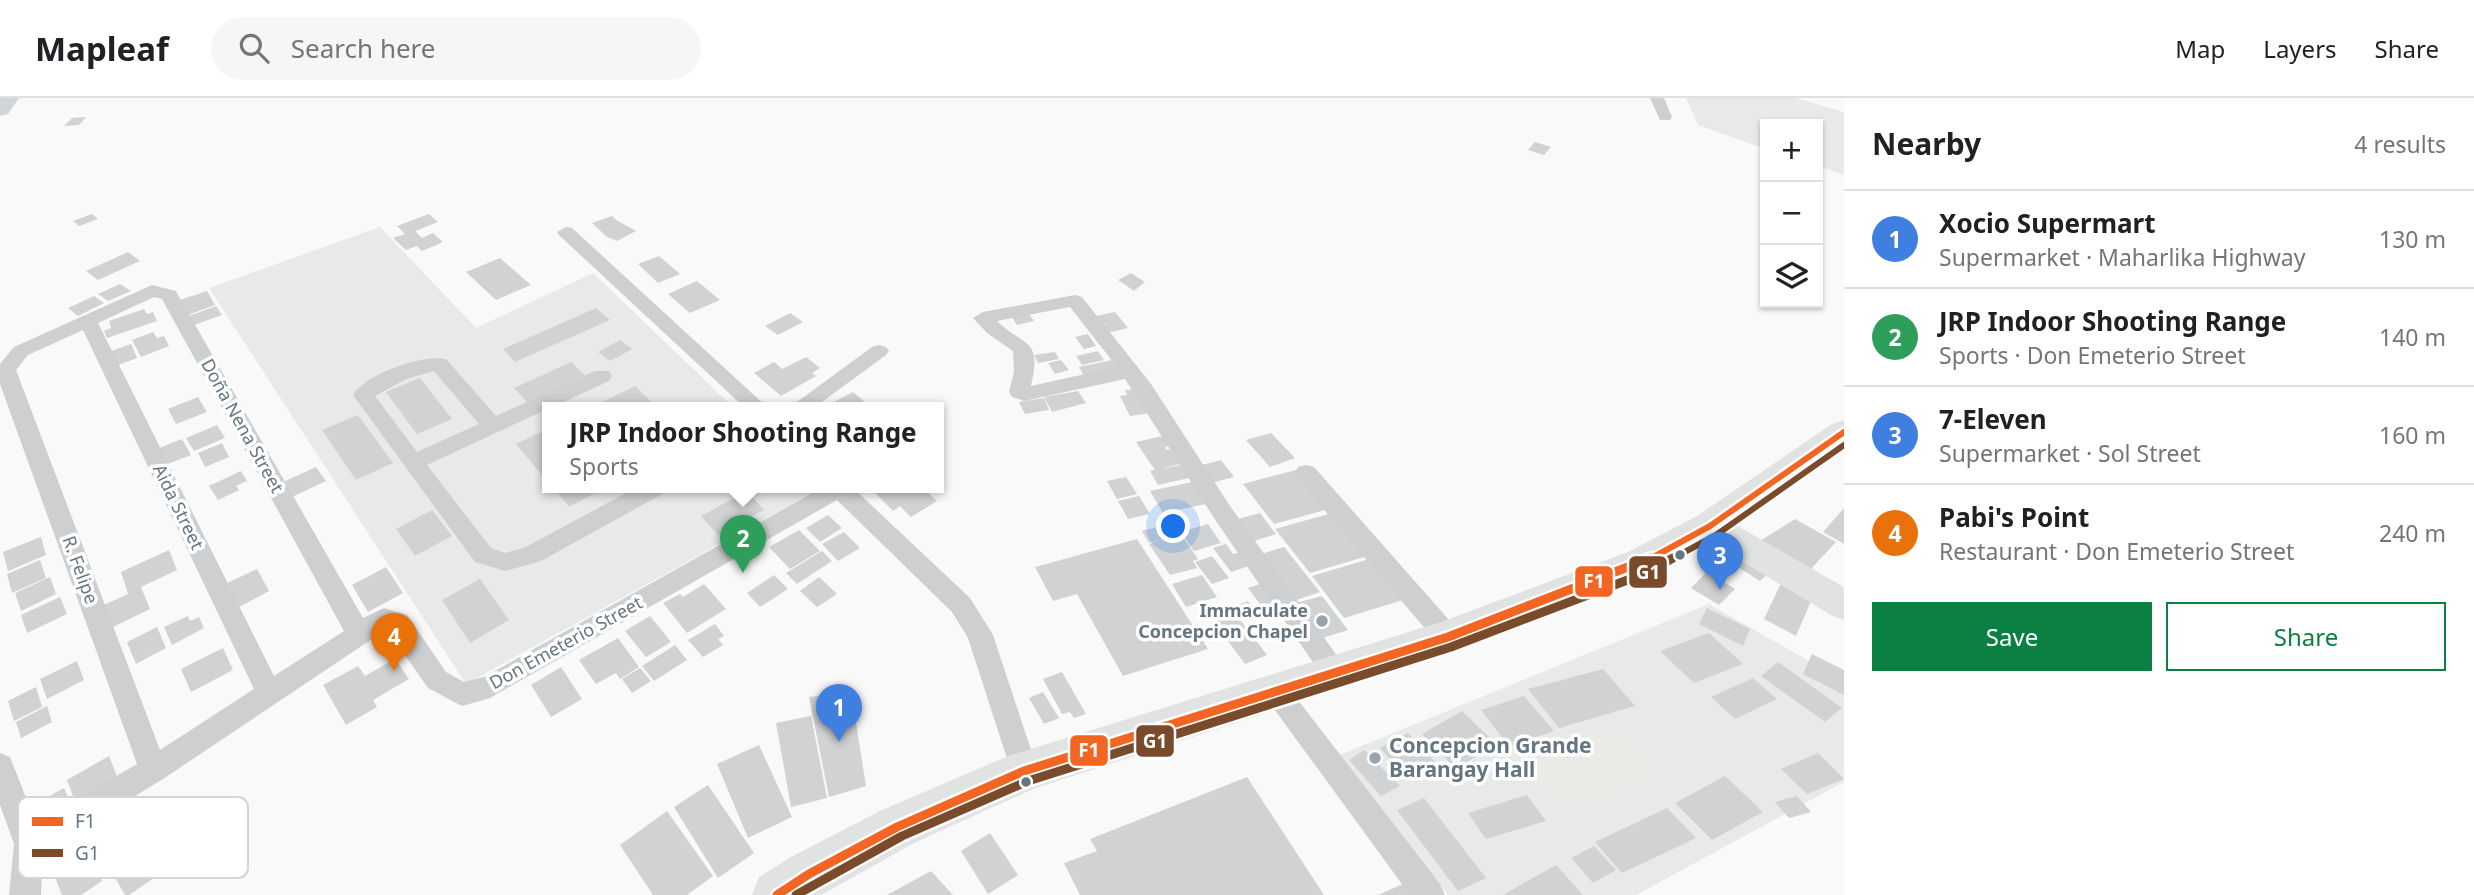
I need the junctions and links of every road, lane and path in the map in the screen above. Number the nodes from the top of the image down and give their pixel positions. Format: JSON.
{"nodes":[{"id":1,"x":1657,"y":98,"type":"edge"},
{"id":2,"x":1665,"y":117,"type":"dead end"},
{"id":3,"x":566,"y":232,"type":"dead end"},
{"id":4,"x":88,"y":321,"type":"junction"},
{"id":5,"x":879,"y":351,"type":"dead end"},
{"id":6,"x":1130,"y":371,"type":"junction"},
{"id":7,"x":3,"y":373,"type":"edge"},
{"id":8,"x":602,"y":376,"type":"dead end"},
{"id":9,"x":545,"y":402,"type":"edge"},
{"id":10,"x":752,"y":402,"type":"edge"},
{"id":11,"x":807,"y":402,"type":"edge"},
{"id":12,"x":542,"y":404,"type":"edge"},
{"id":13,"x":493,"y":426,"type":"junction"},
{"id":14,"x":1840,"y":440,"type":"edge"},
{"id":15,"x":414,"y":462,"type":"junction"},
{"id":16,"x":1306,"y":473,"type":"dead end"},
{"id":17,"x":645,"y":493,"type":"edge"},
{"id":18,"x":830,"y":493,"type":"edge"},
{"id":19,"x":844,"y":493,"type":"edge"},
{"id":20,"x":1710,"y":526,"type":"junction"},
{"id":21,"x":1844,"y":605,"type":"edge"},
{"id":22,"x":359,"y":634,"type":"junction"},
{"id":23,"x":1448,"y":637,"type":"junction"},
{"id":24,"x":1334,"y":672,"type":"junction"},
{"id":25,"x":1275,"y":690,"type":"junction"},
{"id":26,"x":269,"y":693,"type":"junction"},
{"id":27,"x":0,"y":766,"type":"edge"},
{"id":28,"x":153,"y":771,"type":"junction"},
{"id":29,"x":1024,"y":771,"type":"junction"},
{"id":30,"x":109,"y":797,"type":"edge"},
{"id":31,"x":18,"y":814,"type":"edge"},
{"id":32,"x":777,"y":895,"type":"edge"},
{"id":33,"x":1429,"y":895,"type":"edge"}],
"edges":[{"from":1,"to":2,"type":"street"},
{"from":3,"to":10,"type":"street"},
{"from":4,"to":7,"type":"street"},
{"from":4,"to":22,"type":"street","name":"Doña Nena Street"},
{"from":4,"to":26,"type":"street","name":"Aida Street"},
{"from":5,"to":11,"type":"street"},
{"from":6,"to":6,"type":"street"},
{"from":6,"to":24,"type":"street"},
{"from":7,"to":28,"type":"street","name":"R. Felipe"},
{"from":8,"to":9,"type":"street"},
{"from":12,"to":13,"type":"street"},
{"from":13,"to":15,"type":"street"},
{"from":13,"to":15,"type":"street"},
{"from":14,"to":20,"type":"main road"},
{"from":15,"to":17,"type":"street"},
{"from":16,"to":23,"type":"street"},
{"from":18,"to":22,"type":"street","name":"Don Emeterio Street"},
{"from":19,"to":29,"type":"street"},
{"from":20,"to":21,"type":"street"},
{"from":20,"to":23,"type":"main road"},
{"from":22,"to":26,"type":"street","name":"Don Emeterio Street"},
{"from":23,"to":24,"type":"main road"},
{"from":24,"to":25,"type":"main road"},
{"from":25,"to":29,"type":"main road"},
{"from":25,"to":33,"type":"street"},
{"from":26,"to":28,"type":"street","name":"Don Emeterio Street"},
{"from":27,"to":31,"type":"street"},
{"from":28,"to":30,"type":"street","name":"Don Emeterio Street"},
{"from":29,"to":32,"type":"main road"}]}
